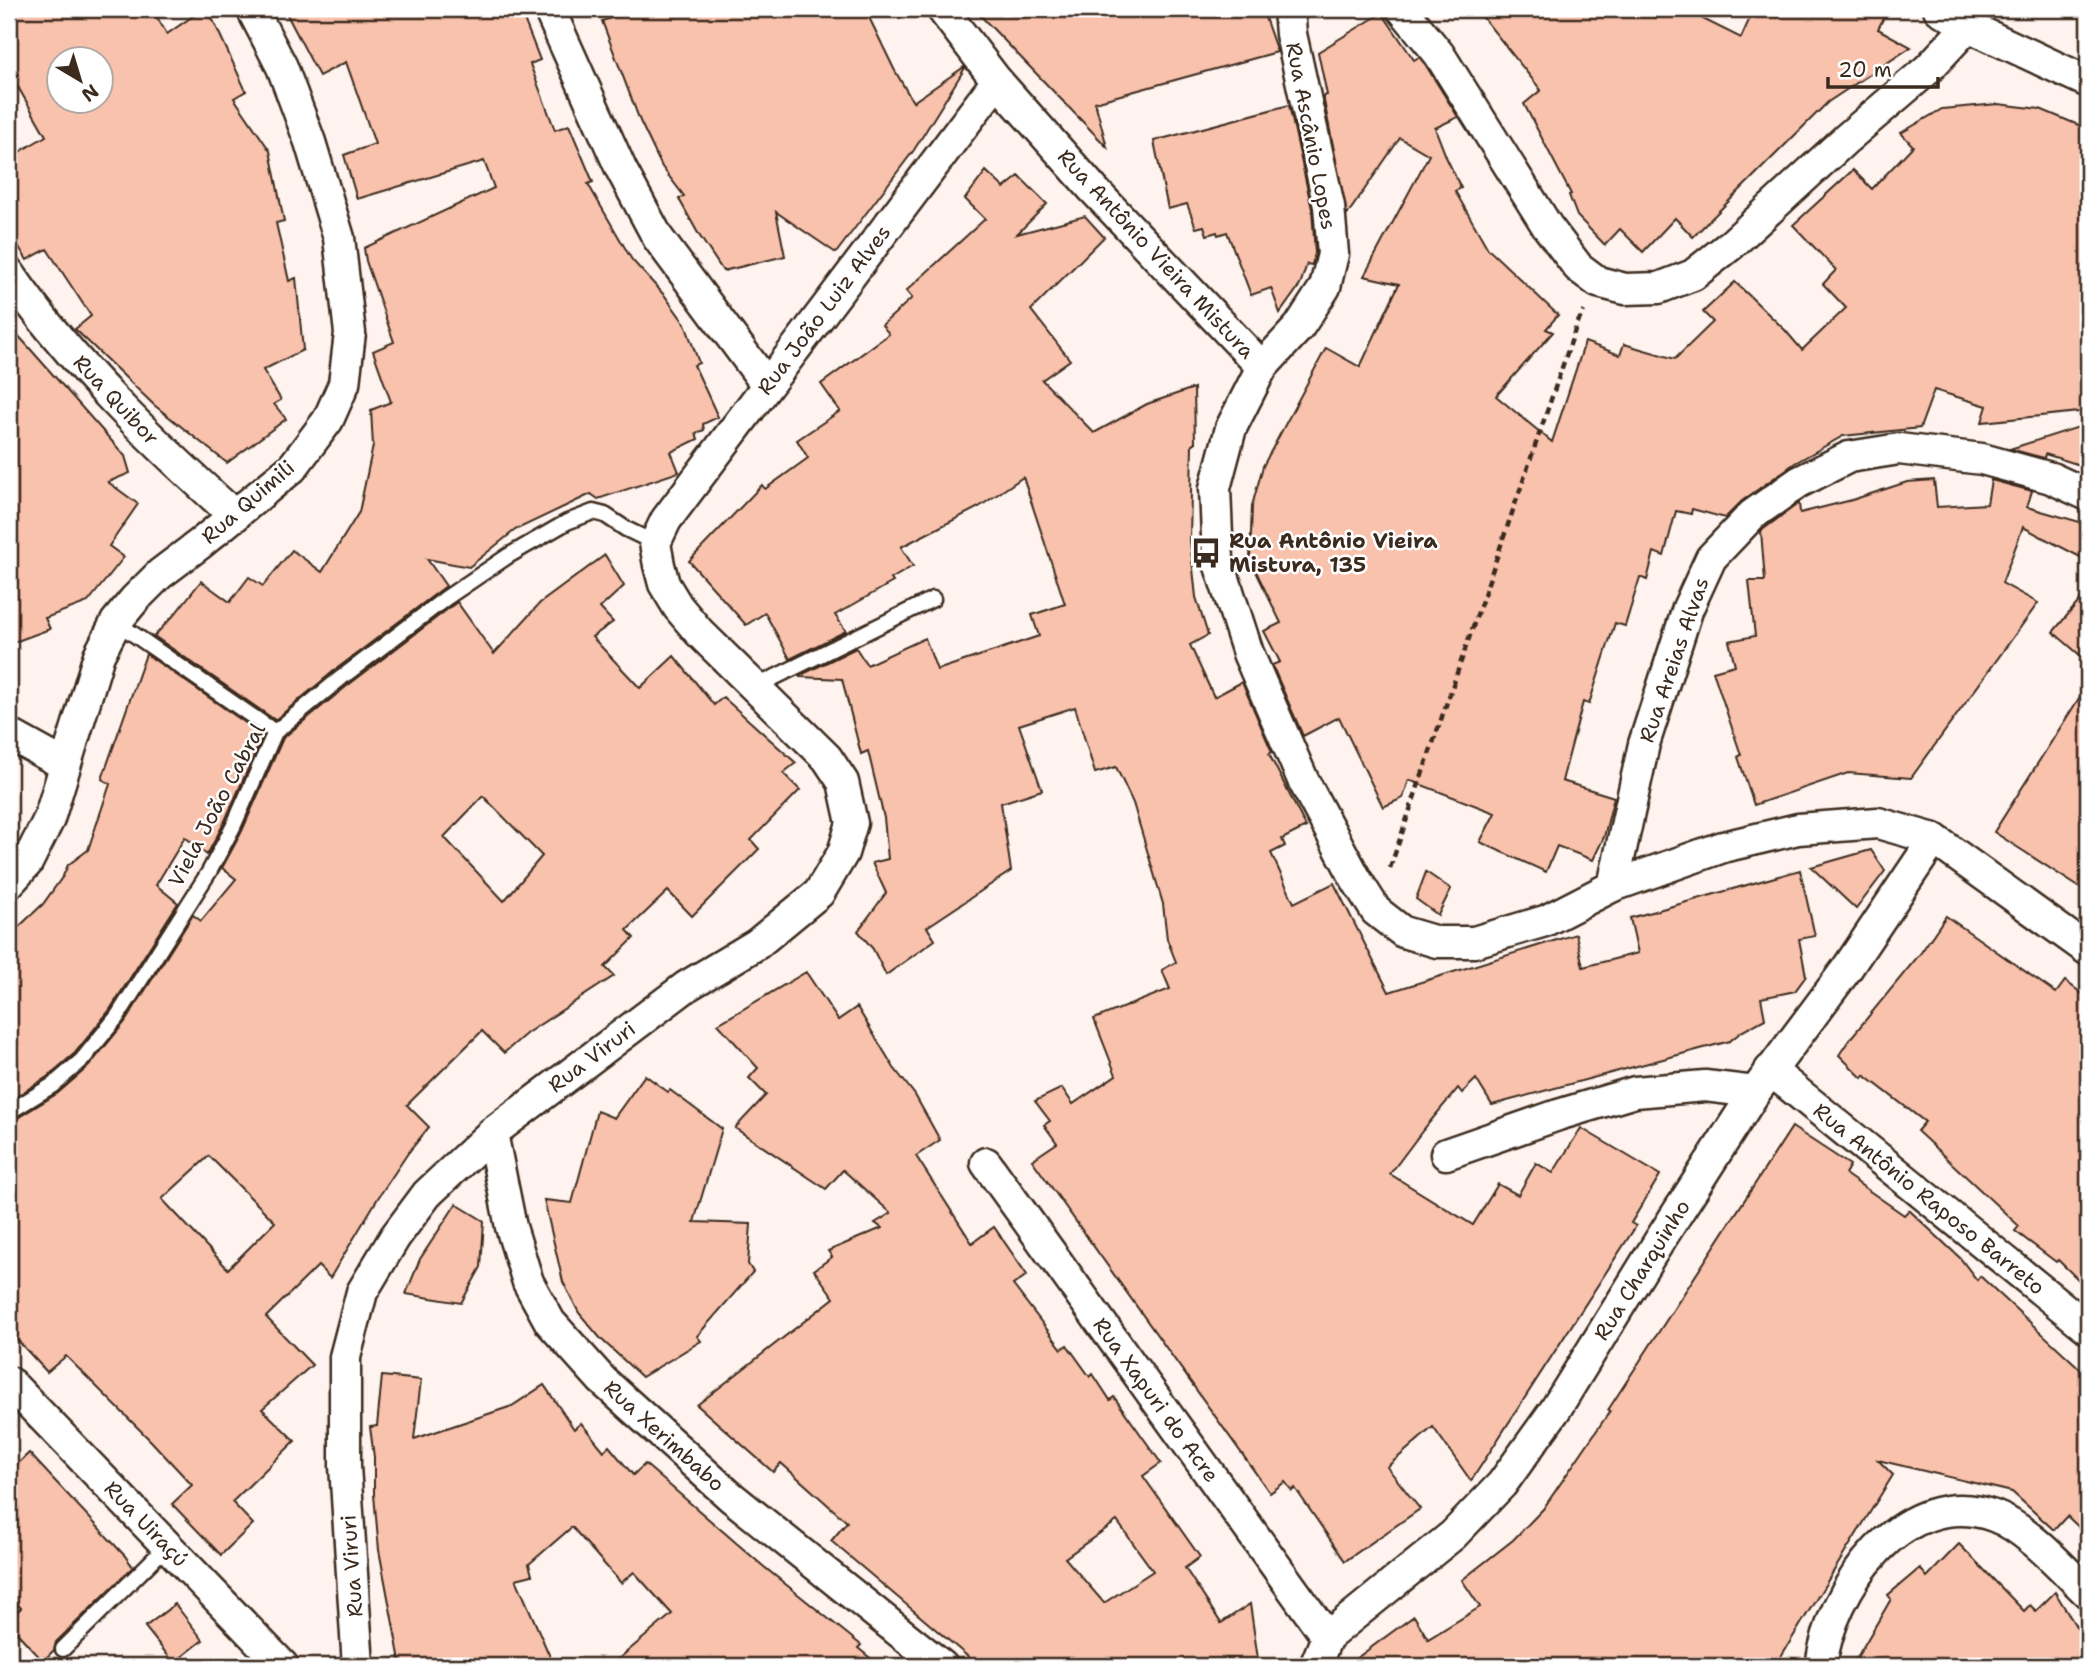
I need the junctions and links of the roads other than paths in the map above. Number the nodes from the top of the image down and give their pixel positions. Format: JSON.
{"nodes":[{"id":1,"x":252,"y":9,"type":"edge"},
{"id":2,"x":549,"y":9,"type":"edge"},
{"id":3,"x":942,"y":9,"type":"edge"},
{"id":4,"x":1289,"y":9,"type":"edge"},
{"id":5,"x":1402,"y":9,"type":"edge"},
{"id":6,"x":1939,"y":9,"type":"edge"},
{"id":7,"x":1968,"y":26,"type":"junction"},
{"id":8,"x":997,"y":81,"type":"junction"},
{"id":9,"x":2088,"y":82,"type":"edge"},
{"id":10,"x":9,"y":273,"type":"edge"},
{"id":11,"x":1262,"y":367,"type":"junction"},
{"id":12,"x":767,"y":385,"type":"junction"},
{"id":13,"x":2088,"y":495,"type":"edge"},
{"id":14,"x":234,"y":516,"type":"junction"},
{"id":15,"x":655,"y":543,"type":"junction"},
{"id":16,"x":933,"y":599,"type":"dead end"},
{"id":17,"x":116,"y":622,"type":"junction"},
{"id":18,"x":755,"y":687,"type":"junction"},
{"id":19,"x":275,"y":732,"type":"junction"},
{"id":20,"x":9,"y":734,"type":"edge"},
{"id":21,"x":65,"y":765,"type":"junction"},
{"id":22,"x":1934,"y":839,"type":"junction"},
{"id":23,"x":9,"y":883,"type":"edge"},
{"id":24,"x":1612,"y":886,"type":"junction"},
{"id":25,"x":2088,"y":950,"type":"edge"},
{"id":26,"x":1762,"y":1081,"type":"junction"},
{"id":27,"x":9,"y":1112,"type":"edge"},
{"id":28,"x":492,"y":1133,"type":"junction"},
{"id":29,"x":1446,"y":1154,"type":"dead end"},
{"id":30,"x":986,"y":1163,"type":"dead end"},
{"id":31,"x":2088,"y":1328,"type":"edge"},
{"id":32,"x":9,"y":1382,"type":"edge"},
{"id":33,"x":167,"y":1546,"type":"junction"},
{"id":34,"x":2088,"y":1593,"type":"edge"},
{"id":35,"x":1327,"y":1637,"type":"junction"},
{"id":36,"x":63,"y":1649,"type":"dead end"},
{"id":37,"x":283,"y":1666,"type":"edge"},
{"id":38,"x":358,"y":1666,"type":"edge"},
{"id":39,"x":942,"y":1666,"type":"edge"},
{"id":40,"x":1315,"y":1666,"type":"edge"},
{"id":41,"x":1821,"y":1666,"type":"edge"}],
"edges":[{"from":1,"to":14,"type":"street","name":"Rua Quimili"},
{"from":2,"to":12,"type":"street"},
{"from":3,"to":8,"type":"street","name":"Rua Antônio Vieira Mistura"},
{"from":4,"to":11,"type":"street","name":"Rua Ascânio Lopes"},
{"from":5,"to":7,"type":"street"},
{"from":6,"to":7,"type":"street"},
{"from":7,"to":9,"type":"street"},
{"from":8,"to":11,"type":"street","name":"Rua Antônio Vieira Mistura"},
{"from":8,"to":12,"type":"street","name":"Rua João Luiz Alves"},
{"from":10,"to":14,"type":"street","name":"Rua Quibor"},
{"from":11,"to":24,"type":"street","name":"Rua Antônio Vieira Mistura"},
{"from":12,"to":15,"type":"street","name":"Rua João Luiz Alves"},
{"from":13,"to":24,"type":"street","name":"Rua Areias Alvas"},
{"from":14,"to":17,"type":"street","name":"Rua Quimili"},
{"from":15,"to":18,"type":"street","name":"Rua Viruri"},
{"from":15,"to":19,"type":"lane","name":"Viela João Cabral"},
{"from":16,"to":18,"type":"lane"},
{"from":17,"to":19,"type":"lane"},
{"from":17,"to":21,"type":"street","name":"Rua Quimili"},
{"from":18,"to":28,"type":"street","name":"Rua Viruri"},
{"from":19,"to":27,"type":"lane","name":"Viela João Cabral"},
{"from":20,"to":21,"type":"street"},
{"from":21,"to":23,"type":"street","name":"Rua Quimili"},
{"from":22,"to":24,"type":"street","name":"Rua Antônio Vieira Mistura"},
{"from":22,"to":25,"type":"street","name":"Rua Antônio Vieira Mistura"},
{"from":22,"to":26,"type":"street","name":"Rua Charquinho"},
{"from":26,"to":29,"type":"street"},
{"from":26,"to":31,"type":"street","name":"Rua Antônio Raposo Barreto"},
{"from":26,"to":35,"type":"street","name":"Rua Charquinho"},
{"from":28,"to":38,"type":"street","name":"Rua Viruri"},
{"from":28,"to":39,"type":"street","name":"Rua Xerimbabo"},
{"from":30,"to":35,"type":"street","name":"Rua Xapuri do Acre"},
{"from":32,"to":33,"type":"street","name":"Rua Uiraçú"},
{"from":33,"to":36,"type":"lane"},
{"from":33,"to":37,"type":"street","name":"Rua Uiraçú"},
{"from":34,"to":41,"type":"street"},
{"from":35,"to":40,"type":"street","name":"Rua Charquinho"}]}
